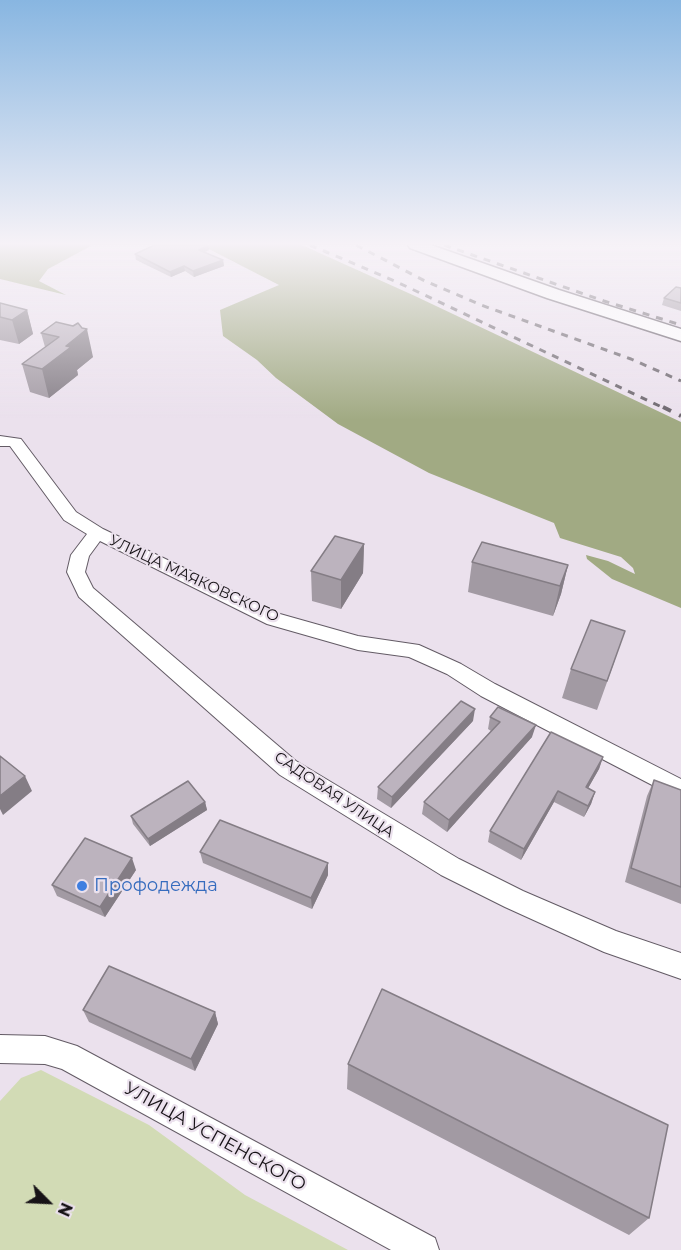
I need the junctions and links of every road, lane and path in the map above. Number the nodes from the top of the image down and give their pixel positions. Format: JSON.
{"nodes":[{"id":1,"x":583,"y":303,"type":"edge"},
{"id":2,"x":681,"y":334,"type":"edge"},
{"id":3,"x":0,"y":441,"type":"edge"},
{"id":4,"x":97,"y":533,"type":"junction"},
{"id":5,"x":681,"y":790,"type":"edge"},
{"id":6,"x":681,"y":966,"type":"edge"},
{"id":7,"x":0,"y":1050,"type":"edge"},
{"id":8,"x":423,"y":1250,"type":"edge"}],
"edges":[{"from":1,"to":2,"type":"street"},
{"from":3,"to":4,"type":"street","name":"УЛИЦА МАЯКОВСКОГО"},
{"from":4,"to":5,"type":"street","name":"УЛИЦА МАЯКОВСКОГО"},
{"from":4,"to":6,"type":"street","name":"САДОВАЯ УЛИЦА"},
{"from":7,"to":8,"type":"street","name":"УЛИЦА УСПЕНСКОГО"}]}
